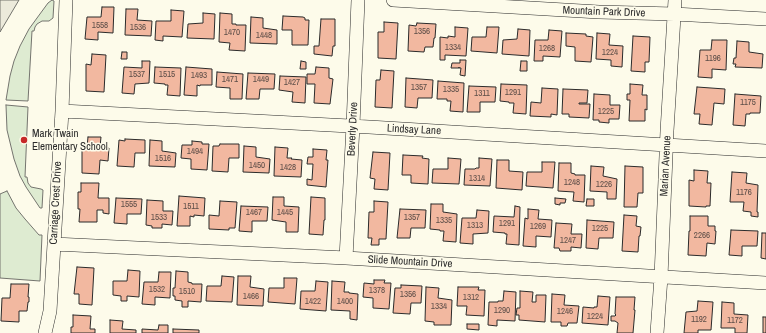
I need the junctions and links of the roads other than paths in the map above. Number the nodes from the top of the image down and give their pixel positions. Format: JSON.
{"nodes":[{"id":1,"x":66,"y":0,"type":"edge"},
{"id":2,"x":358,"y":0,"type":"edge"},
{"id":3,"x":393,"y":0,"type":"edge"},
{"id":4,"x":675,"y":0,"type":"edge"},
{"id":5,"x":674,"y":14,"type":"junction"},
{"id":6,"x":766,"y":19,"type":"edge"},
{"id":7,"x":62,"y":111,"type":"junction"},
{"id":8,"x":353,"y":126,"type":"junction"},
{"id":9,"x":666,"y":145,"type":"junction"},
{"id":10,"x":766,"y":151,"type":"edge"},
{"id":11,"x":54,"y":244,"type":"junction"},
{"id":12,"x":346,"y":258,"type":"junction"},
{"id":13,"x":661,"y":277,"type":"junction"},
{"id":14,"x":766,"y":283,"type":"edge"},
{"id":15,"x":45,"y":333,"type":"edge"},
{"id":16,"x":657,"y":333,"type":"edge"}],
"edges":[{"from":1,"to":7,"type":"street","name":"Carriage Crest Drive"},
{"from":2,"to":8,"type":"street","name":"Beverly Drive"},
{"from":3,"to":5,"type":"street","name":"Mountain Park Drive"},
{"from":4,"to":5,"type":"street","name":"Marian Avenue"},
{"from":5,"to":6,"type":"street","name":"Mountain Park Drive"},
{"from":5,"to":9,"type":"street","name":"Marian Avenue"},
{"from":7,"to":8,"type":"street","name":"Lindsay Lane"},
{"from":7,"to":11,"type":"street","name":"Carriage Crest Drive"},
{"from":8,"to":9,"type":"street","name":"Lindsay Lane"},
{"from":8,"to":12,"type":"street","name":"Beverly Drive"},
{"from":9,"to":10,"type":"street","name":"Lindsay Lane"},
{"from":9,"to":13,"type":"street","name":"Marian Avenue"},
{"from":11,"to":12,"type":"street","name":"Slide Mountain Drive"},
{"from":11,"to":15,"type":"street","name":"Carriage Crest Drive"},
{"from":12,"to":13,"type":"street","name":"Slide Mountain Drive"},
{"from":13,"to":14,"type":"street","name":"Slide Mountain Drive"},
{"from":13,"to":16,"type":"street","name":"Marian Avenue"}]}
